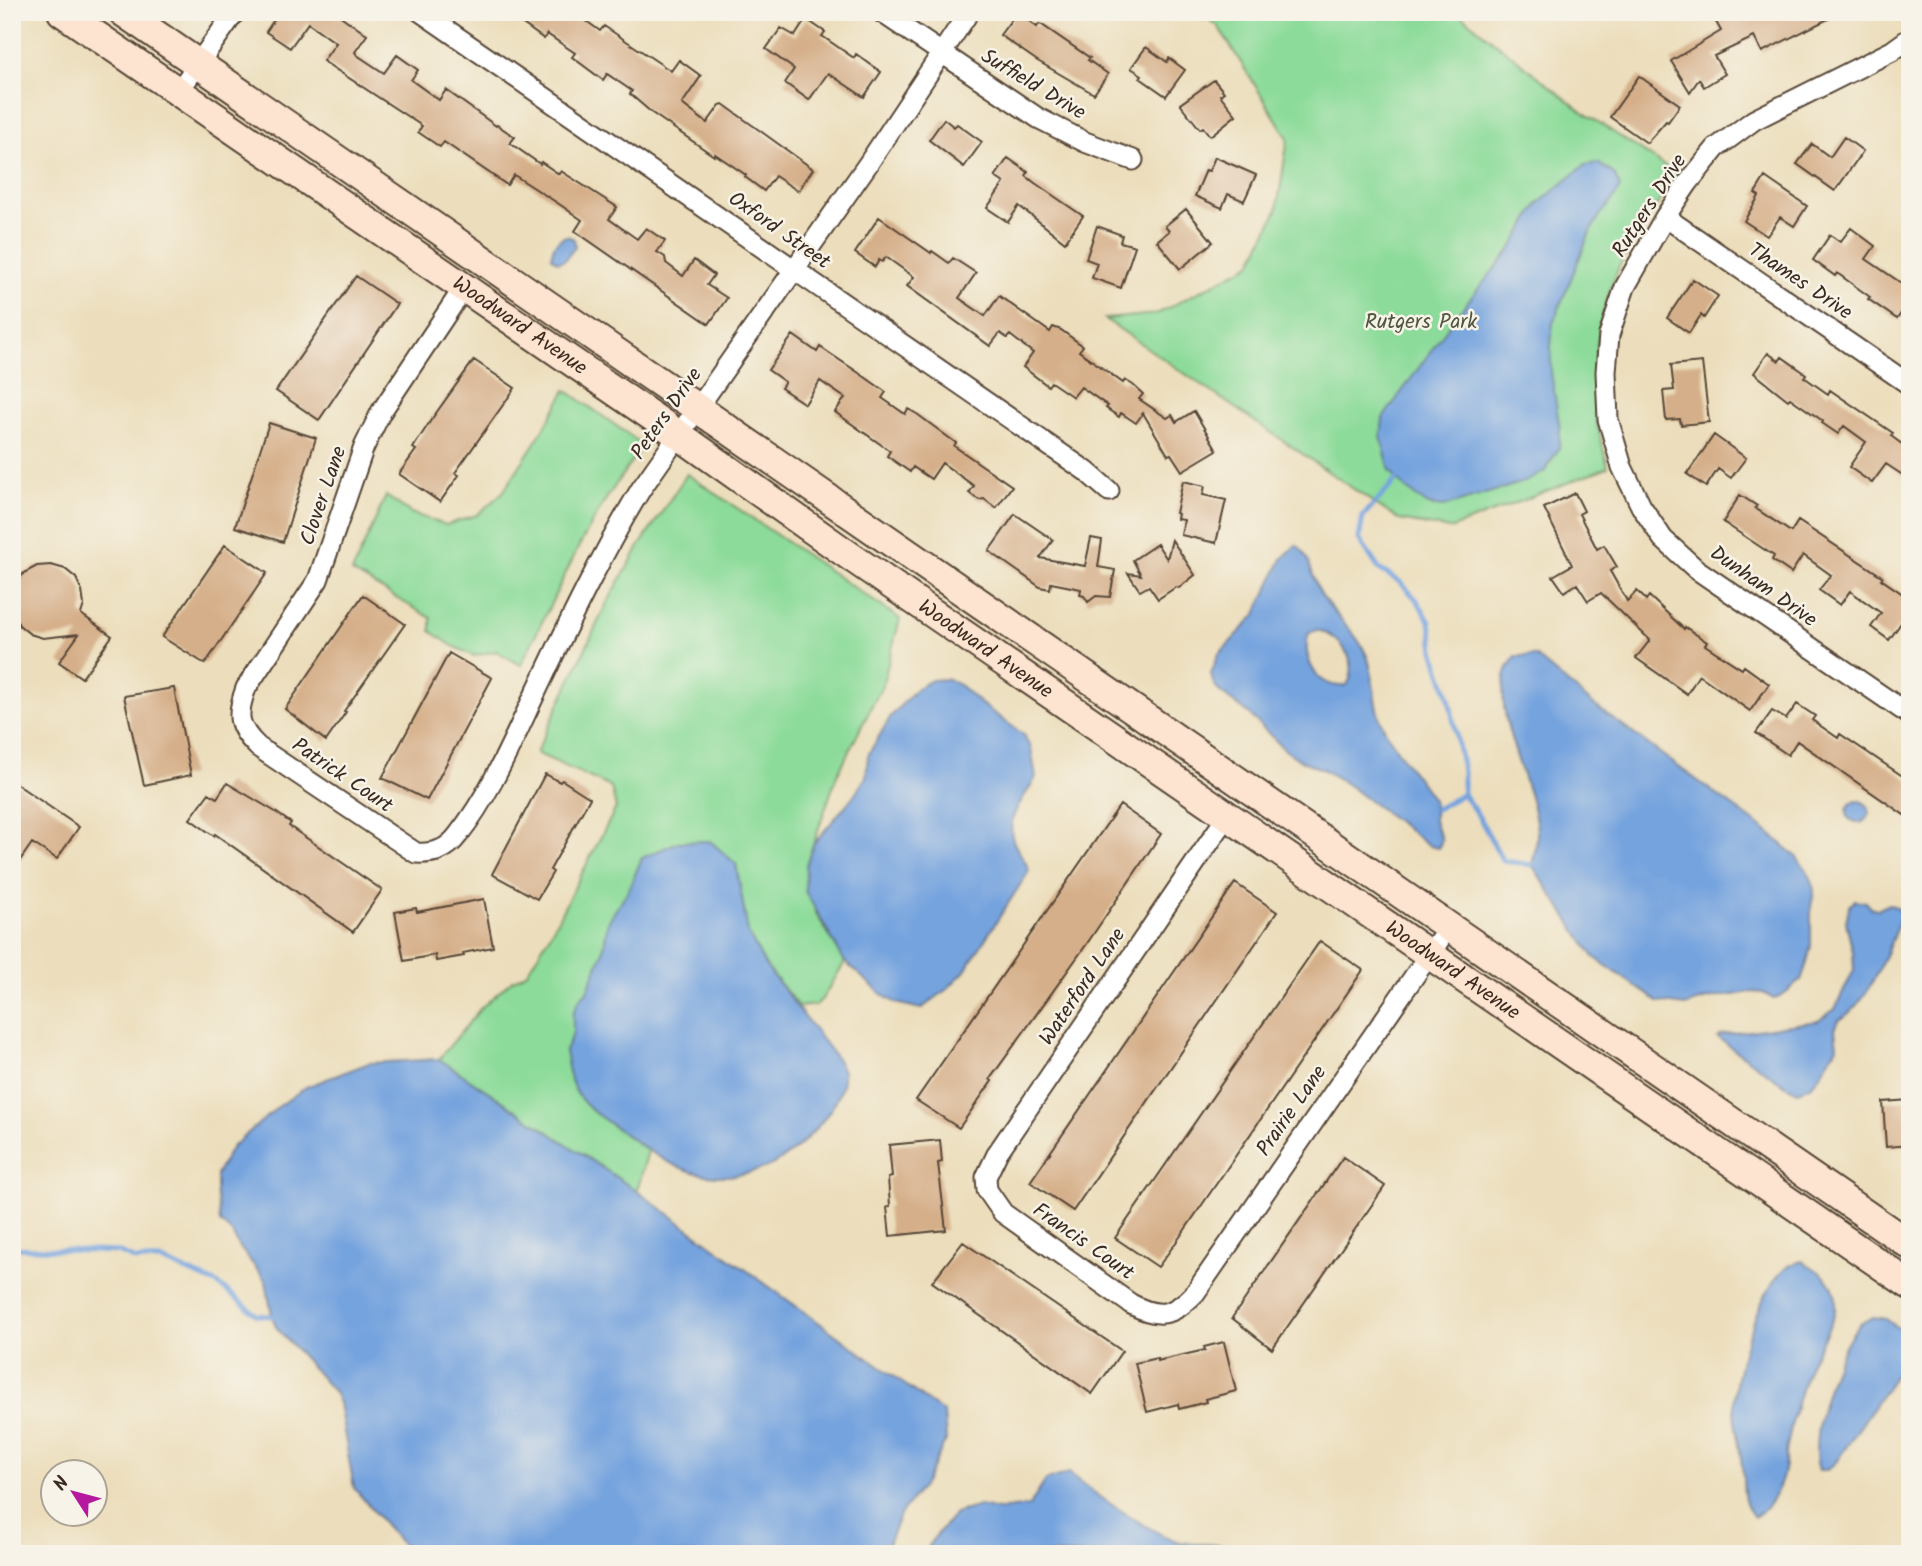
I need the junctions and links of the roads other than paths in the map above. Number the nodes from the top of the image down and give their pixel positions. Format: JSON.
{"nodes":[{"id":1,"x":62,"y":12,"type":"edge"},
{"id":2,"x":123,"y":12,"type":"edge"},
{"id":3,"x":235,"y":12,"type":"edge"},
{"id":4,"x":421,"y":12,"type":"edge"},
{"id":5,"x":881,"y":12,"type":"edge"},
{"id":6,"x":969,"y":12,"type":"edge"},
{"id":7,"x":1910,"y":38,"type":"edge"},
{"id":8,"x":941,"y":54,"type":"junction"},
{"id":9,"x":198,"y":64,"type":"junction"},
{"id":10,"x":178,"y":92,"type":"junction"},
{"id":11,"x":1133,"y":160,"type":"dead end"},
{"id":12,"x":1665,"y":218,"type":"junction"},
{"id":13,"x":794,"y":270,"type":"junction"},
{"id":14,"x":463,"y":289,"type":"junction"},
{"id":15,"x":1910,"y":385,"type":"edge"},
{"id":16,"x":698,"y":408,"type":"junction"},
{"id":17,"x":679,"y":435,"type":"junction"},
{"id":18,"x":1622,"y":467,"type":"joint"},
{"id":19,"x":1109,"y":491,"type":"dead end"},
{"id":20,"x":1910,"y":715,"type":"edge"},
{"id":21,"x":239,"y":721,"type":"joint"},
{"id":22,"x":1228,"y":815,"type":"junction"},
{"id":23,"x":430,"y":854,"type":"joint"},
{"id":24,"x":1449,"y":926,"type":"junction"},
{"id":25,"x":1430,"y":954,"type":"junction"},
{"id":26,"x":987,"y":1190,"type":"joint"},
{"id":27,"x":1910,"y":1245,"type":"edge"},
{"id":28,"x":1910,"y":1285,"type":"edge"},
{"id":29,"x":1165,"y":1314,"type":"joint"}],
"edges":[{"from":1,"to":10,"type":"street","name":"Woodward Avenue"},
{"from":2,"to":9,"type":"street","name":"Woodward Avenue"},
{"from":3,"to":9,"type":"street"},
{"from":4,"to":13,"type":"street","name":"Oxford Street"},
{"from":5,"to":8,"type":"street","name":"Suffield Drive"},
{"from":6,"to":8,"type":"street","name":"Peters Drive"},
{"from":7,"to":12,"type":"street","name":"Rutgers Drive"},
{"from":8,"to":11,"type":"street","name":"Suffield Drive"},
{"from":8,"to":13,"type":"street","name":"Peters Drive"},
{"from":9,"to":10,"type":"street"},
{"from":9,"to":16,"type":"street","name":"Woodward Avenue"},
{"from":10,"to":14,"type":"street","name":"Woodward Avenue"},
{"from":12,"to":15,"type":"street","name":"Thames Drive"},
{"from":12,"to":18,"type":"street","name":"Rutgers Drive"},
{"from":13,"to":16,"type":"street","name":"Peters Drive"},
{"from":13,"to":19,"type":"street","name":"Oxford Street"},
{"from":14,"to":17,"type":"street","name":"Woodward Avenue"},
{"from":14,"to":21,"type":"street","name":"Clover Lane"},
{"from":16,"to":17,"type":"street","name":"Peters Drive"},
{"from":16,"to":24,"type":"street","name":"Woodward Avenue"},
{"from":17,"to":22,"type":"street","name":"Woodward Avenue"},
{"from":17,"to":23,"type":"street","name":"Peters Drive"},
{"from":18,"to":20,"type":"street","name":"Dunham Drive"},
{"from":21,"to":23,"type":"street","name":"Patrick Court"},
{"from":22,"to":25,"type":"street","name":"Woodward Avenue"},
{"from":22,"to":26,"type":"street","name":"Waterford Lane"},
{"from":24,"to":25,"type":"street","name":"Prairie Lane"},
{"from":24,"to":27,"type":"street","name":"Woodward Avenue"},
{"from":25,"to":28,"type":"street","name":"Woodward Avenue"},
{"from":25,"to":29,"type":"street","name":"Prairie Lane"},
{"from":26,"to":29,"type":"street","name":"Francis Court"}]}
